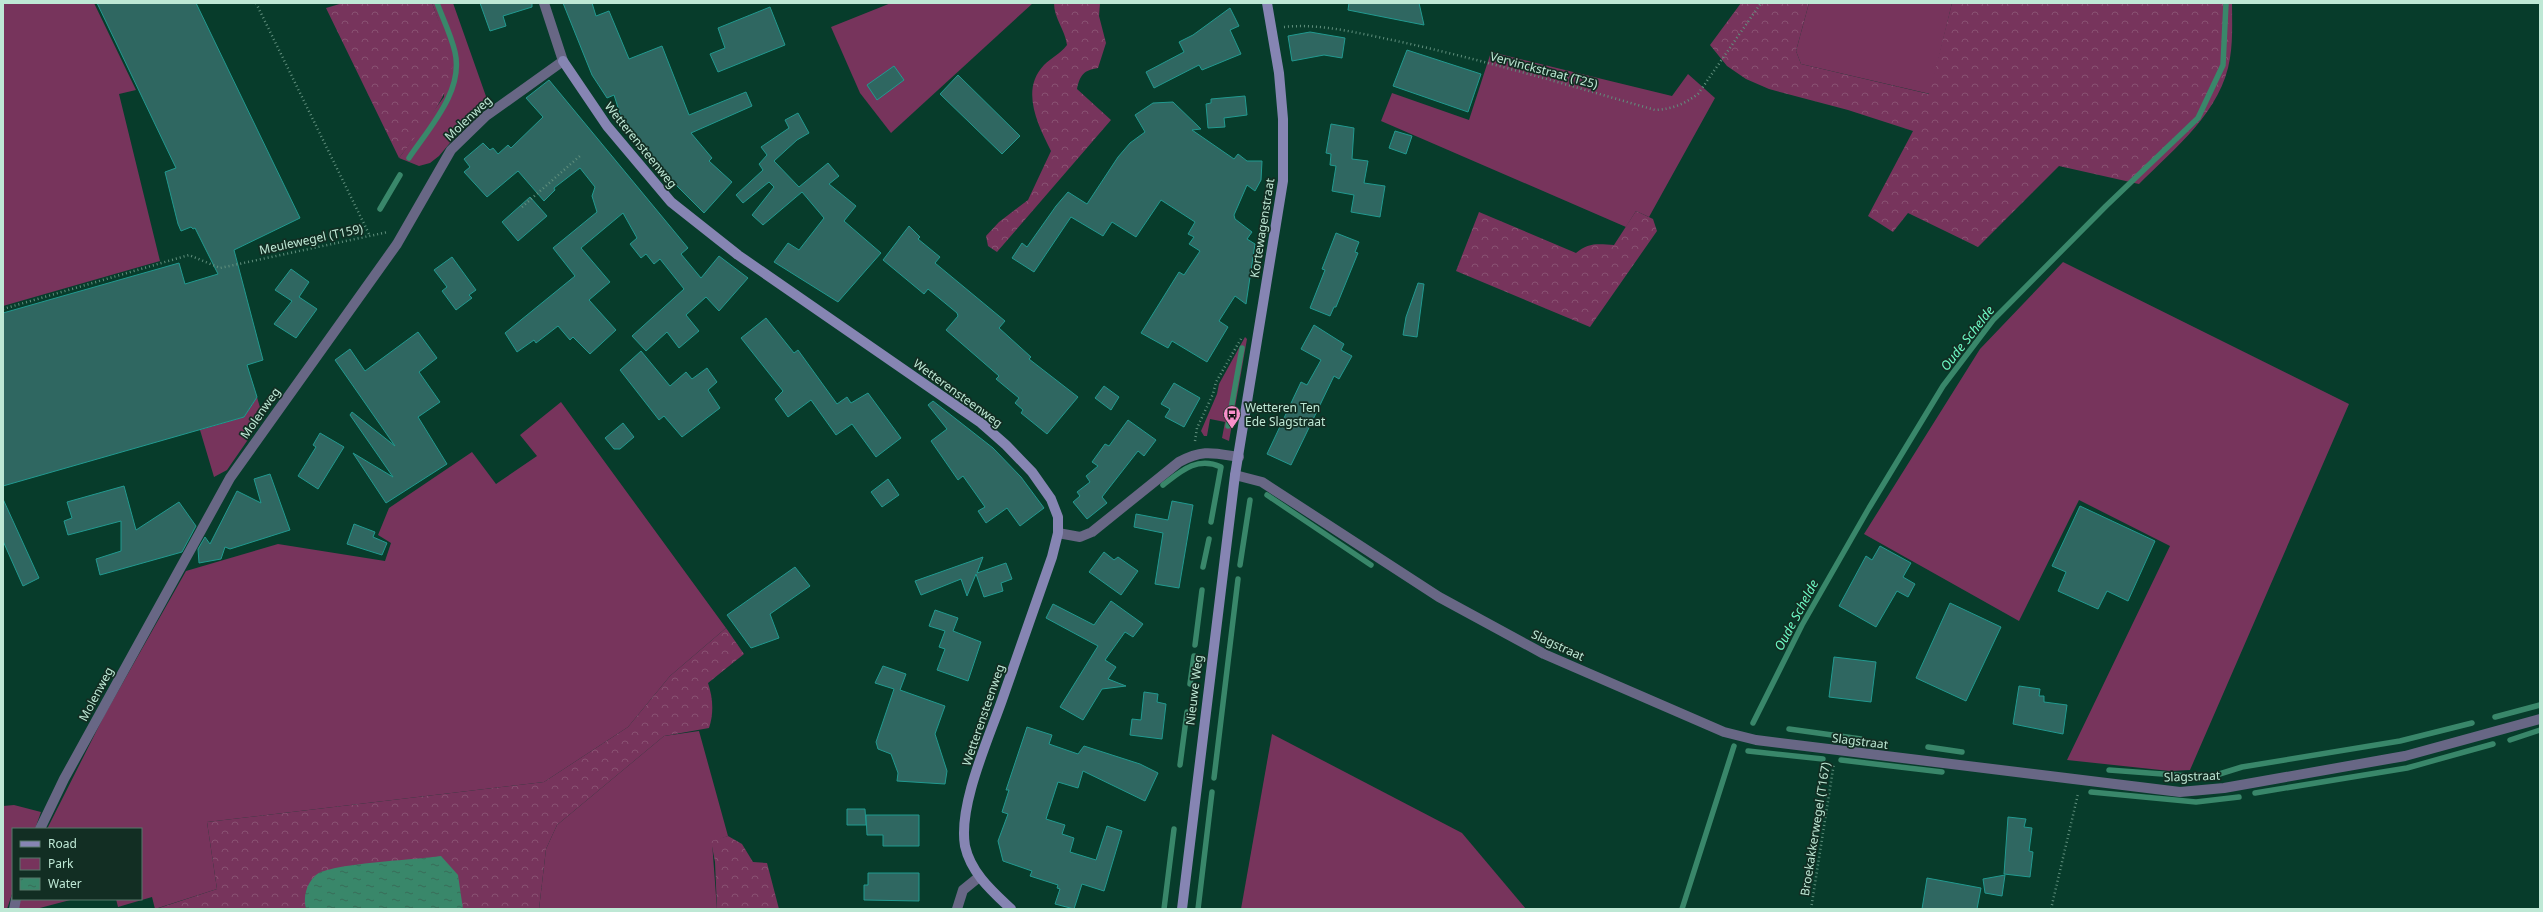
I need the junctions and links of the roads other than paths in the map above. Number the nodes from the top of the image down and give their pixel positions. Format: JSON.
{"nodes":[{"id":1,"x":544,"y":3,"type":"edge"},
{"id":2,"x":1267,"y":3,"type":"edge"},
{"id":3,"x":563,"y":62,"type":"junction"},
{"id":4,"x":1238,"y":457,"type":"junction"},
{"id":5,"x":1235,"y":475,"type":"junction"},
{"id":6,"x":1058,"y":533,"type":"junction"},
{"id":7,"x":2540,"y":719,"type":"edge"},
{"id":8,"x":40,"y":828,"type":"edge"},
{"id":9,"x":979,"y":877,"type":"junction"},
{"id":10,"x":958,"y":909,"type":"edge"},
{"id":11,"x":1011,"y":909,"type":"edge"},
{"id":12,"x":1182,"y":909,"type":"edge"}],
"edges":[{"from":1,"to":3,"type":"street","name":"Wetterensteenweg"},
{"from":2,"to":4,"type":"street","name":"Kortewagenstraat"},
{"from":3,"to":6,"type":"street","name":"Wetterensteenweg"},
{"from":3,"to":8,"type":"street","name":"Molenweg"},
{"from":4,"to":5,"type":"street","name":"Kortewagenstraat"},
{"from":4,"to":6,"type":"street"},
{"from":5,"to":7,"type":"street","name":"Slagstraat"},
{"from":5,"to":12,"type":"street","name":"Nieuwe Weg"},
{"from":6,"to":9,"type":"street","name":"Wetterensteenweg"},
{"from":9,"to":10,"type":"street"},
{"from":9,"to":11,"type":"street","name":"Wetterensteenweg"}]}
